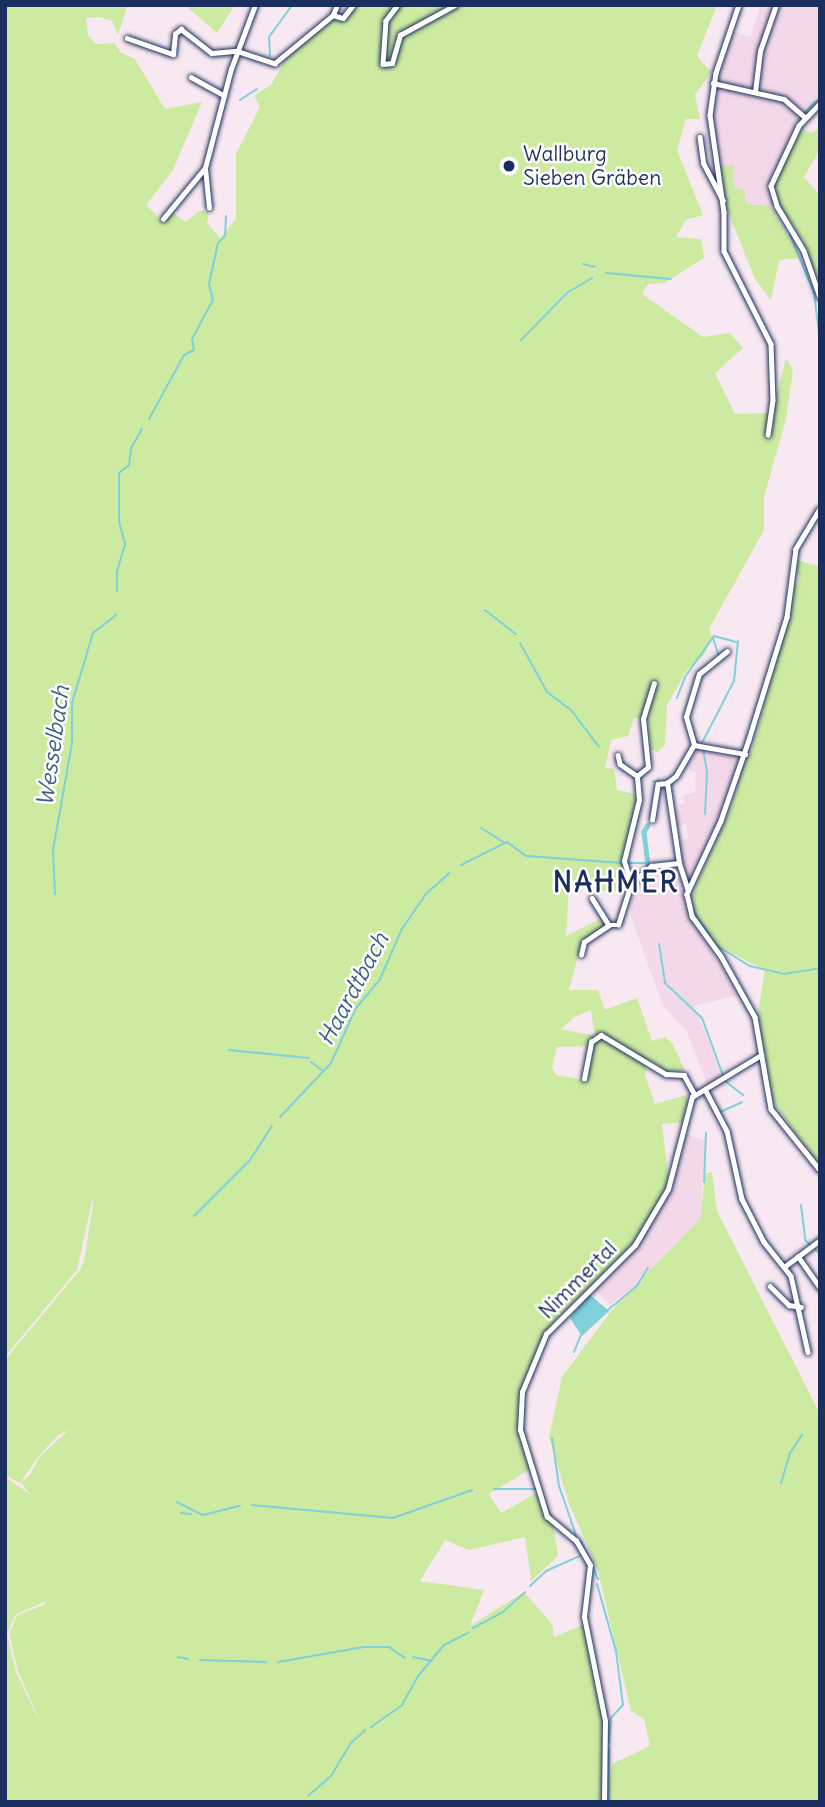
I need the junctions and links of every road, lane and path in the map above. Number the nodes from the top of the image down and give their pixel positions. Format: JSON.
{"nodes":[{"id":1,"x":256,"y":5,"type":"edge"},
{"id":2,"x":337,"y":5,"type":"edge"},
{"id":3,"x":354,"y":5,"type":"edge"},
{"id":4,"x":398,"y":5,"type":"edge"},
{"id":5,"x":455,"y":5,"type":"edge"},
{"id":6,"x":739,"y":5,"type":"edge"},
{"id":7,"x":776,"y":5,"type":"edge"},
{"id":8,"x":333,"y":15,"type":"junction"},
{"id":9,"x":127,"y":38,"type":"dead end"},
{"id":10,"x":237,"y":51,"type":"junction"},
{"id":11,"x":191,"y":77,"type":"dead end"},
{"id":12,"x":713,"y":83,"type":"junction"},
{"id":13,"x":755,"y":92,"type":"junction"},
{"id":14,"x":223,"y":95,"type":"junction"},
{"id":15,"x":820,"y":104,"type":"edge"},
{"id":16,"x":805,"y":117,"type":"junction"},
{"id":17,"x":700,"y":137,"type":"dead end"},
{"id":18,"x":205,"y":168,"type":"junction"},
{"id":19,"x":723,"y":200,"type":"junction"},
{"id":20,"x":209,"y":208,"type":"dead end"},
{"id":21,"x":163,"y":219,"type":"dead end"},
{"id":22,"x":820,"y":297,"type":"edge"},
{"id":23,"x":768,"y":435,"type":"dead end"},
{"id":24,"x":820,"y":509,"type":"edge"},
{"id":25,"x":727,"y":651,"type":"dead end"},
{"id":26,"x":654,"y":684,"type":"dead end"},
{"id":27,"x":699,"y":745,"type":"junction"},
{"id":28,"x":745,"y":754,"type":"junction"},
{"id":29,"x":618,"y":755,"type":"dead end"},
{"id":30,"x":637,"y":776,"type":"junction"},
{"id":31,"x":667,"y":783,"type":"junction"},
{"id":32,"x":652,"y":820,"type":"dead end"},
{"id":33,"x":679,"y":863,"type":"junction"},
{"id":34,"x":631,"y":884,"type":"junction"},
{"id":35,"x":688,"y":891,"type":"junction"},
{"id":36,"x":592,"y":898,"type":"dead end"},
{"id":37,"x":609,"y":925,"type":"junction"},
{"id":38,"x":581,"y":955,"type":"dead end"},
{"id":39,"x":761,"y":1055,"type":"junction"},
{"id":40,"x":584,"y":1079,"type":"dead end"},
{"id":41,"x":706,"y":1091,"type":"junction"},
{"id":42,"x":695,"y":1095,"type":"junction"},
{"id":43,"x":820,"y":1170,"type":"edge"},
{"id":44,"x":820,"y":1240,"type":"edge"},
{"id":45,"x":798,"y":1256,"type":"junction"},
{"id":46,"x":784,"y":1267,"type":"junction"},
{"id":47,"x":770,"y":1286,"type":"dead end"},
{"id":48,"x":820,"y":1287,"type":"edge"},
{"id":49,"x":801,"y":1307,"type":"junction"},
{"id":50,"x":808,"y":1352,"type":"dead end"},
{"id":51,"x":604,"y":1802,"type":"edge"}],
"edges":[{"from":1,"to":10,"type":"street"},
{"from":2,"to":8,"type":"street"},
{"from":3,"to":8,"type":"street"},
{"from":4,"to":5,"type":"street"},
{"from":6,"to":12,"type":"street"},
{"from":7,"to":13,"type":"street"},
{"from":8,"to":10,"type":"street"},
{"from":9,"to":10,"type":"street"},
{"from":10,"to":14,"type":"street"},
{"from":11,"to":14,"type":"street"},
{"from":12,"to":13,"type":"street"},
{"from":12,"to":19,"type":"street"},
{"from":13,"to":16,"type":"street"},
{"from":14,"to":18,"type":"street"},
{"from":15,"to":16,"type":"street"},
{"from":16,"to":22,"type":"street"},
{"from":17,"to":19,"type":"street"},
{"from":18,"to":20,"type":"street"},
{"from":18,"to":21,"type":"street"},
{"from":19,"to":23,"type":"street"},
{"from":24,"to":28,"type":"street"},
{"from":25,"to":27,"type":"street"},
{"from":26,"to":30,"type":"street"},
{"from":27,"to":28,"type":"street"},
{"from":27,"to":31,"type":"street"},
{"from":28,"to":35,"type":"street"},
{"from":29,"to":30,"type":"street"},
{"from":30,"to":34,"type":"street"},
{"from":31,"to":32,"type":"street"},
{"from":31,"to":33,"type":"street"},
{"from":33,"to":34,"type":"street"},
{"from":33,"to":35,"type":"street"},
{"from":34,"to":37,"type":"street"},
{"from":35,"to":39,"type":"street"},
{"from":36,"to":37,"type":"street"},
{"from":37,"to":38,"type":"street"},
{"from":39,"to":41,"type":"street"},
{"from":39,"to":43,"type":"street"},
{"from":40,"to":42,"type":"street"},
{"from":41,"to":42,"type":"street"},
{"from":41,"to":46,"type":"street"},
{"from":42,"to":51,"type":"street","name":"Nimmertal"},
{"from":44,"to":45,"type":"street"},
{"from":45,"to":46,"type":"street"},
{"from":45,"to":48,"type":"street"},
{"from":46,"to":49,"type":"street"},
{"from":47,"to":49,"type":"street"},
{"from":49,"to":50,"type":"street"}]}
